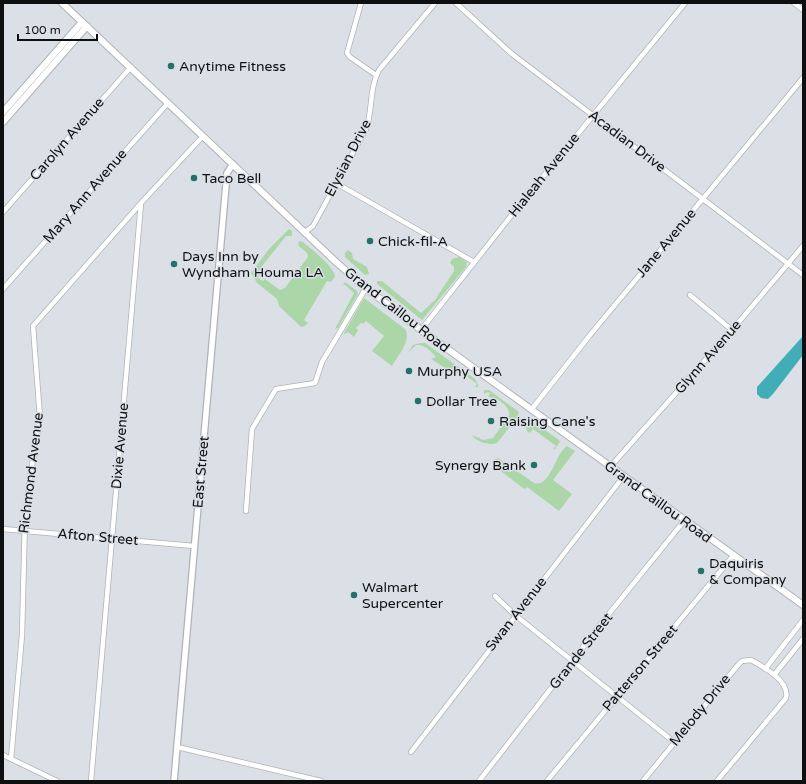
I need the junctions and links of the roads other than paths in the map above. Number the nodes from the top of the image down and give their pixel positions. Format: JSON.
{"nodes":[{"id":1,"x":62,"y":3,"type":"edge"},
{"id":2,"x":361,"y":3,"type":"edge"},
{"id":3,"x":435,"y":3,"type":"edge"},
{"id":4,"x":456,"y":3,"type":"edge"},
{"id":5,"x":685,"y":3,"type":"edge"},
{"id":6,"x":794,"y":3,"type":"edge"},
{"id":7,"x":803,"y":10,"type":"edge"},
{"id":8,"x":82,"y":22,"type":"junction"},
{"id":9,"x":87,"y":26,"type":"junction"},
{"id":10,"x":131,"y":67,"type":"junction"},
{"id":11,"x":376,"y":75,"type":"junction"},
{"id":12,"x":803,"y":78,"type":"edge"},
{"id":13,"x":168,"y":103,"type":"junction"},
{"id":14,"x":3,"y":112,"type":"edge"},
{"id":15,"x":592,"y":115,"type":"junction"},
{"id":16,"x":3,"y":122,"type":"edge"},
{"id":17,"x":204,"y":136,"type":"junction"},
{"id":18,"x":233,"y":164,"type":"junction"},
{"id":19,"x":336,"y":183,"type":"junction"},
{"id":20,"x":703,"y":199,"type":"junction"},
{"id":21,"x":141,"y":203,"type":"junction"},
{"id":22,"x":3,"y":212,"type":"edge"},
{"id":23,"x":305,"y":232,"type":"junction"},
{"id":24,"x":803,"y":246,"type":"edge"},
{"id":25,"x":474,"y":262,"type":"junction"},
{"id":26,"x":788,"y":264,"type":"junction"},
{"id":27,"x":803,"y":275,"type":"edge"},
{"id":28,"x":366,"y":288,"type":"junction"},
{"id":29,"x":3,"y":289,"type":"edge"},
{"id":30,"x":690,"y":295,"type":"dead end"},
{"id":31,"x":421,"y":330,"type":"junction"},
{"id":32,"x":732,"y":330,"type":"junction"},
{"id":33,"x":531,"y":410,"type":"junction"},
{"id":34,"x":610,"y":467,"type":"junction"},
{"id":35,"x":623,"y":477,"type":"junction"},
{"id":36,"x":246,"y":511,"type":"dead end"},
{"id":37,"x":684,"y":521,"type":"junction"},
{"id":38,"x":3,"y":529,"type":"edge"},
{"id":39,"x":24,"y":531,"type":"junction"},
{"id":40,"x":112,"y":538,"type":"junction"},
{"id":41,"x":194,"y":546,"type":"junction"},
{"id":42,"x":733,"y":556,"type":"junction"},
{"id":43,"x":496,"y":596,"type":"dead end"},
{"id":44,"x":803,"y":605,"type":"edge"},
{"id":45,"x":516,"y":615,"type":"junction"},
{"id":46,"x":803,"y":620,"type":"edge"},
{"id":47,"x":803,"y":639,"type":"edge"},
{"id":48,"x":574,"y":660,"type":"junction"},
{"id":49,"x":765,"y":669,"type":"junction"},
{"id":50,"x":774,"y":676,"type":"junction"},
{"id":51,"x":616,"y":696,"type":"junction"},
{"id":52,"x":674,"y":742,"type":"junction"},
{"id":53,"x":177,"y":747,"type":"junction"},
{"id":54,"x":411,"y":752,"type":"dead end"},
{"id":55,"x":3,"y":755,"type":"edge"},
{"id":56,"x":11,"y":759,"type":"junction"},
{"id":57,"x":57,"y":781,"type":"edge"},
{"id":58,"x":91,"y":781,"type":"edge"},
{"id":59,"x":174,"y":781,"type":"edge"},
{"id":60,"x":321,"y":781,"type":"edge"},
{"id":61,"x":479,"y":781,"type":"edge"},
{"id":62,"x":548,"y":781,"type":"edge"},
{"id":63,"x":643,"y":781,"type":"edge"},
{"id":64,"x":717,"y":781,"type":"edge"}],
"edges":[{"from":1,"to":8,"type":"main road","name":"Grand Caillou Road"},
{"from":2,"to":11,"type":"street"},
{"from":3,"to":11,"type":"street"},
{"from":4,"to":15,"type":"street","name":"Acadian Drive"},
{"from":5,"to":15,"type":"street","name":"Hialeah Avenue"},
{"from":6,"to":7,"type":"street"},
{"from":8,"to":9,"type":"main road","name":"Grand Caillou Road"},
{"from":8,"to":14,"type":"main road"},
{"from":9,"to":10,"type":"main road","name":"Grand Caillou Road"},
{"from":9,"to":16,"type":"main road"},
{"from":10,"to":13,"type":"main road","name":"Grand Caillou Road"},
{"from":10,"to":22,"type":"street","name":"Carolyn Avenue"},
{"from":11,"to":19,"type":"street","name":"Elysian Drive"},
{"from":12,"to":20,"type":"street","name":"Jane Avenue"},
{"from":13,"to":17,"type":"main road","name":"Grand Caillou Road"},
{"from":13,"to":29,"type":"street","name":"Mary Ann Avenue"},
{"from":15,"to":20,"type":"street","name":"Acadian Drive"},
{"from":15,"to":25,"type":"street","name":"Hialeah Avenue"},
{"from":17,"to":18,"type":"main road","name":"Grand Caillou Road"},
{"from":17,"to":21,"type":"street"},
{"from":18,"to":23,"type":"main road","name":"Grand Caillou Road"},
{"from":18,"to":41,"type":"street","name":"East Street"},
{"from":19,"to":23,"type":"street","name":"Elysian Drive"},
{"from":19,"to":25,"type":"street"},
{"from":20,"to":26,"type":"street","name":"Acadian Drive"},
{"from":20,"to":33,"type":"street","name":"Jane Avenue"},
{"from":21,"to":39,"type":"street","name":"Richmond Avenue"},
{"from":21,"to":40,"type":"street","name":"Dixie Avenue"},
{"from":23,"to":28,"type":"main road","name":"Grand Caillou Road"},
{"from":24,"to":26,"type":"street","name":"Glynn Avenue"},
{"from":25,"to":31,"type":"street","name":"Hialeah Avenue"},
{"from":26,"to":27,"type":"street","name":"Acadian Drive"},
{"from":26,"to":32,"type":"street","name":"Glynn Avenue"},
{"from":28,"to":31,"type":"main road","name":"Grand Caillou Road"},
{"from":28,"to":36,"type":"street"},
{"from":30,"to":32,"type":"street"},
{"from":31,"to":33,"type":"main road","name":"Grand Caillou Road"},
{"from":32,"to":34,"type":"street","name":"Glynn Avenue"},
{"from":33,"to":34,"type":"main road","name":"Grand Caillou Road"},
{"from":34,"to":35,"type":"main road","name":"Grand Caillou Road"},
{"from":35,"to":37,"type":"main road","name":"Grand Caillou Road"},
{"from":35,"to":45,"type":"street","name":"Swan Avenue"},
{"from":37,"to":42,"type":"main road","name":"Grand Caillou Road"},
{"from":37,"to":48,"type":"street","name":"Grande Street"},
{"from":38,"to":39,"type":"street","name":"Afton Street"},
{"from":39,"to":40,"type":"street","name":"Afton Street"},
{"from":39,"to":56,"type":"street","name":"Richmond Avenue"},
{"from":40,"to":41,"type":"street","name":"Afton Street"},
{"from":40,"to":58,"type":"street","name":"Dixie Avenue"},
{"from":41,"to":53,"type":"street","name":"East Street"},
{"from":42,"to":44,"type":"main road","name":"Grand Caillou Road"},
{"from":42,"to":51,"type":"street","name":"Patterson Street"},
{"from":43,"to":45,"type":"street"},
{"from":45,"to":48,"type":"street"},
{"from":45,"to":54,"type":"street","name":"Swan Avenue"},
{"from":46,"to":49,"type":"street"},
{"from":47,"to":50,"type":"street"},
{"from":48,"to":51,"type":"street"},
{"from":48,"to":61,"type":"street","name":"Grande Street"},
{"from":49,"to":50,"type":"street","name":"Melody Drive"},
{"from":49,"to":52,"type":"street","name":"Melody Drive"},
{"from":50,"to":64,"type":"street","name":"Melody Drive"},
{"from":51,"to":52,"type":"street"},
{"from":51,"to":62,"type":"street","name":"Patterson Street"},
{"from":52,"to":63,"type":"street","name":"Melody Drive"},
{"from":53,"to":59,"type":"street","name":"East Street"},
{"from":53,"to":60,"type":"street"},
{"from":55,"to":56,"type":"street"},
{"from":56,"to":57,"type":"street"}]}
